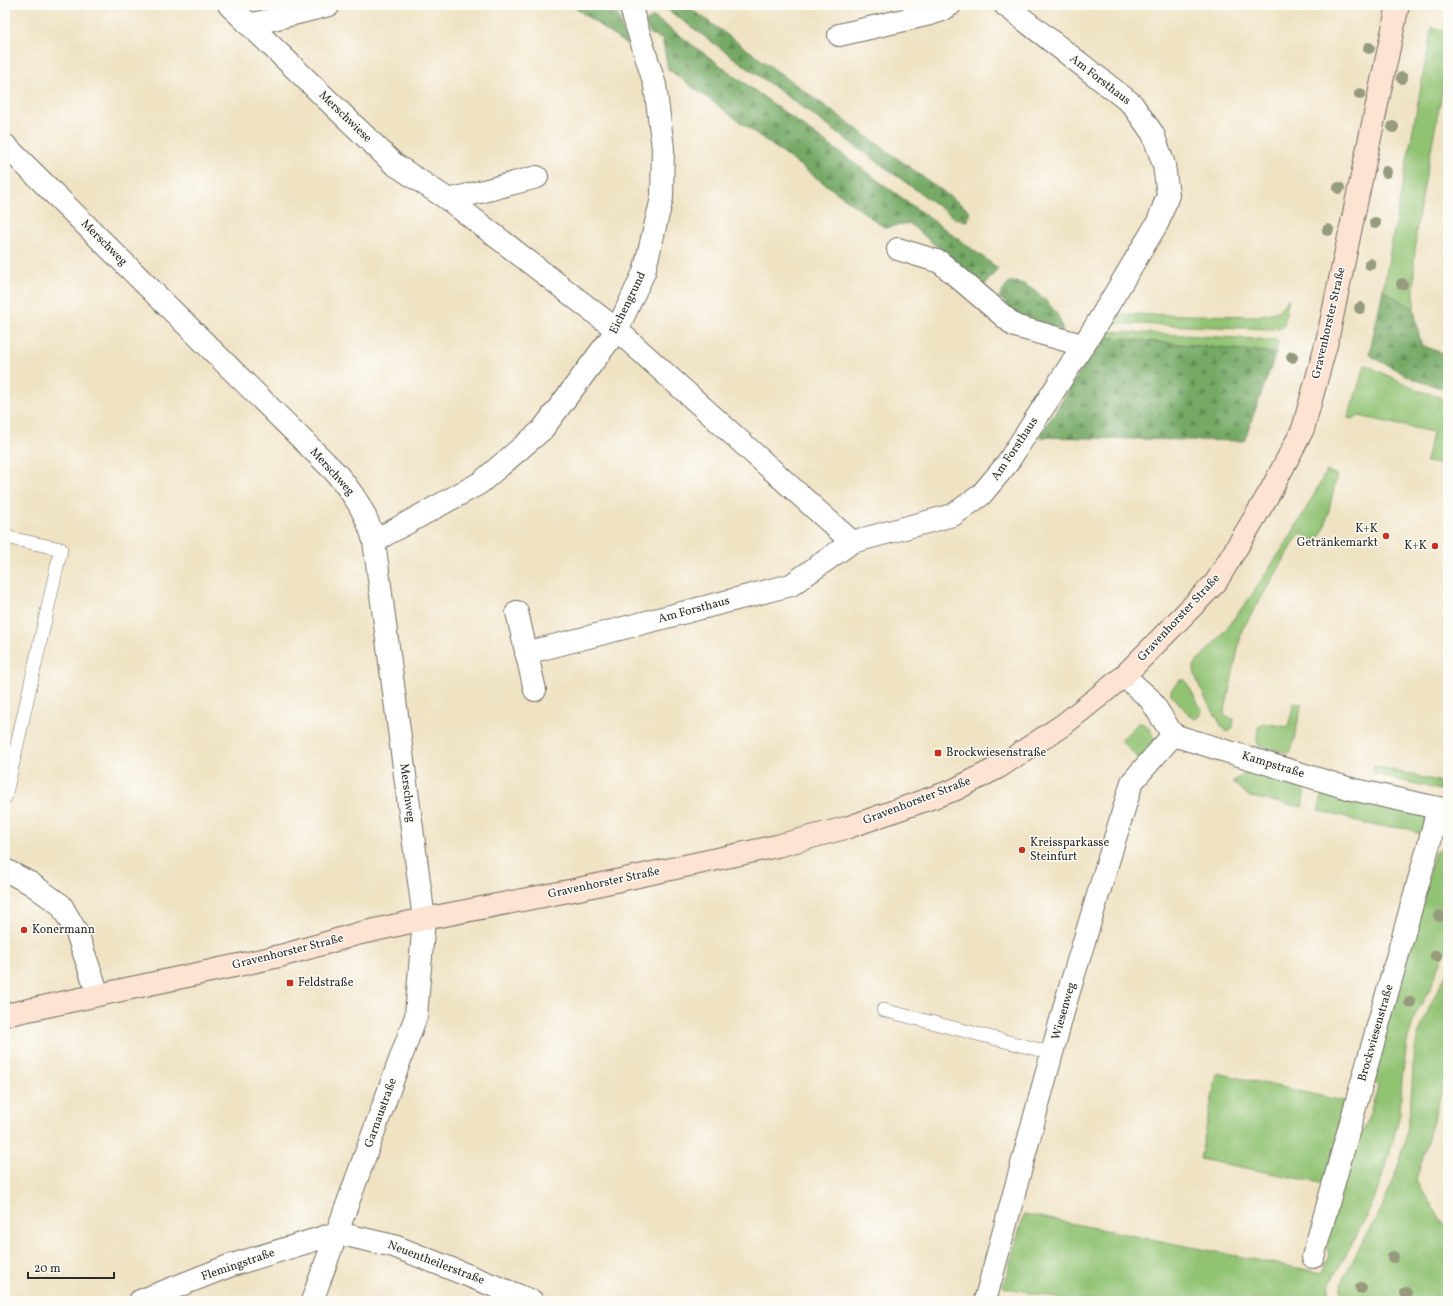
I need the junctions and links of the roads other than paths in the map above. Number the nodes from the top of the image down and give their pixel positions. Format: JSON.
{"nodes":[{"id":1,"x":229,"y":5,"type":"edge"},
{"id":2,"x":329,"y":5,"type":"edge"},
{"id":3,"x":630,"y":5,"type":"edge"},
{"id":4,"x":950,"y":5,"type":"edge"},
{"id":5,"x":1005,"y":5,"type":"edge"},
{"id":6,"x":1398,"y":5,"type":"edge"},
{"id":7,"x":249,"y":25,"type":"junction"},
{"id":8,"x":839,"y":35,"type":"dead end"},
{"id":9,"x":5,"y":145,"type":"edge"},
{"id":10,"x":536,"y":177,"type":"dead end"},
{"id":11,"x":449,"y":200,"type":"junction"},
{"id":12,"x":898,"y":249,"type":"dead end"},
{"id":13,"x":617,"y":330,"type":"junction"},
{"id":14,"x":1082,"y":345,"type":"junction"},
{"id":15,"x":5,"y":537,"type":"edge"},
{"id":16,"x":374,"y":541,"type":"junction"},
{"id":17,"x":852,"y":542,"type":"junction"},
{"id":18,"x":517,"y":612,"type":"dead end"},
{"id":19,"x":526,"y":653,"type":"junction"},
{"id":20,"x":1124,"y":676,"type":"junction"},
{"id":21,"x":534,"y":690,"type":"dead end"},
{"id":22,"x":1173,"y":735,"type":"junction"},
{"id":23,"x":5,"y":798,"type":"edge"},
{"id":24,"x":1443,"y":810,"type":"edge"},
{"id":25,"x":5,"y":870,"type":"edge"},
{"id":26,"x":424,"y":919,"type":"junction"},
{"id":27,"x":98,"y":994,"type":"junction"},
{"id":28,"x":883,"y":1010,"type":"dead end"},
{"id":29,"x":5,"y":1015,"type":"edge"},
{"id":30,"x":1052,"y":1053,"type":"junction"},
{"id":31,"x":337,"y":1233,"type":"junction"},
{"id":32,"x":1313,"y":1258,"type":"dead end"},
{"id":33,"x":140,"y":1301,"type":"edge"},
{"id":34,"x":312,"y":1301,"type":"edge"},
{"id":35,"x":532,"y":1301,"type":"edge"},
{"id":36,"x":985,"y":1301,"type":"edge"}],
"edges":[{"from":1,"to":7,"type":"street","name":"Merschwiese"},
{"from":2,"to":7,"type":"street"},
{"from":3,"to":13,"type":"street","name":"Eichengrund"},
{"from":4,"to":8,"type":"street"},
{"from":5,"to":14,"type":"street","name":"Am Forsthaus"},
{"from":6,"to":20,"type":"main road","name":"Gravenhorster Straße"},
{"from":7,"to":11,"type":"street","name":"Merschwiese"},
{"from":9,"to":16,"type":"street","name":"Merschweg"},
{"from":10,"to":11,"type":"street"},
{"from":11,"to":13,"type":"street","name":"Merschwiese"},
{"from":12,"to":14,"type":"street"},
{"from":13,"to":16,"type":"street","name":"Eichengrund"},
{"from":13,"to":17,"type":"street"},
{"from":14,"to":17,"type":"street","name":"Am Forsthaus"},
{"from":15,"to":23,"type":"lane"},
{"from":16,"to":26,"type":"street","name":"Merschweg"},
{"from":17,"to":19,"type":"street","name":"Am Forsthaus"},
{"from":18,"to":19,"type":"street"},
{"from":19,"to":21,"type":"street"},
{"from":20,"to":22,"type":"street"},
{"from":20,"to":26,"type":"main road","name":"Gravenhorster Straße"},
{"from":22,"to":24,"type":"street","name":"Kampstraße"},
{"from":22,"to":30,"type":"street","name":"Wiesenweg"},
{"from":24,"to":32,"type":"street","name":"Brockwiesenstraße"},
{"from":25,"to":27,"type":"street"},
{"from":26,"to":27,"type":"main road","name":"Gravenhorster Straße"},
{"from":26,"to":31,"type":"street","name":"Garnaustraße"},
{"from":27,"to":29,"type":"main road","name":"Gravenhorster Straße"},
{"from":28,"to":30,"type":"lane"},
{"from":30,"to":36,"type":"street","name":"Wiesenweg"},
{"from":31,"to":33,"type":"street","name":"Flemingstraße"},
{"from":31,"to":34,"type":"street","name":"Garnaustraße"},
{"from":31,"to":35,"type":"street","name":"Neuentheilerstraße"}]}
